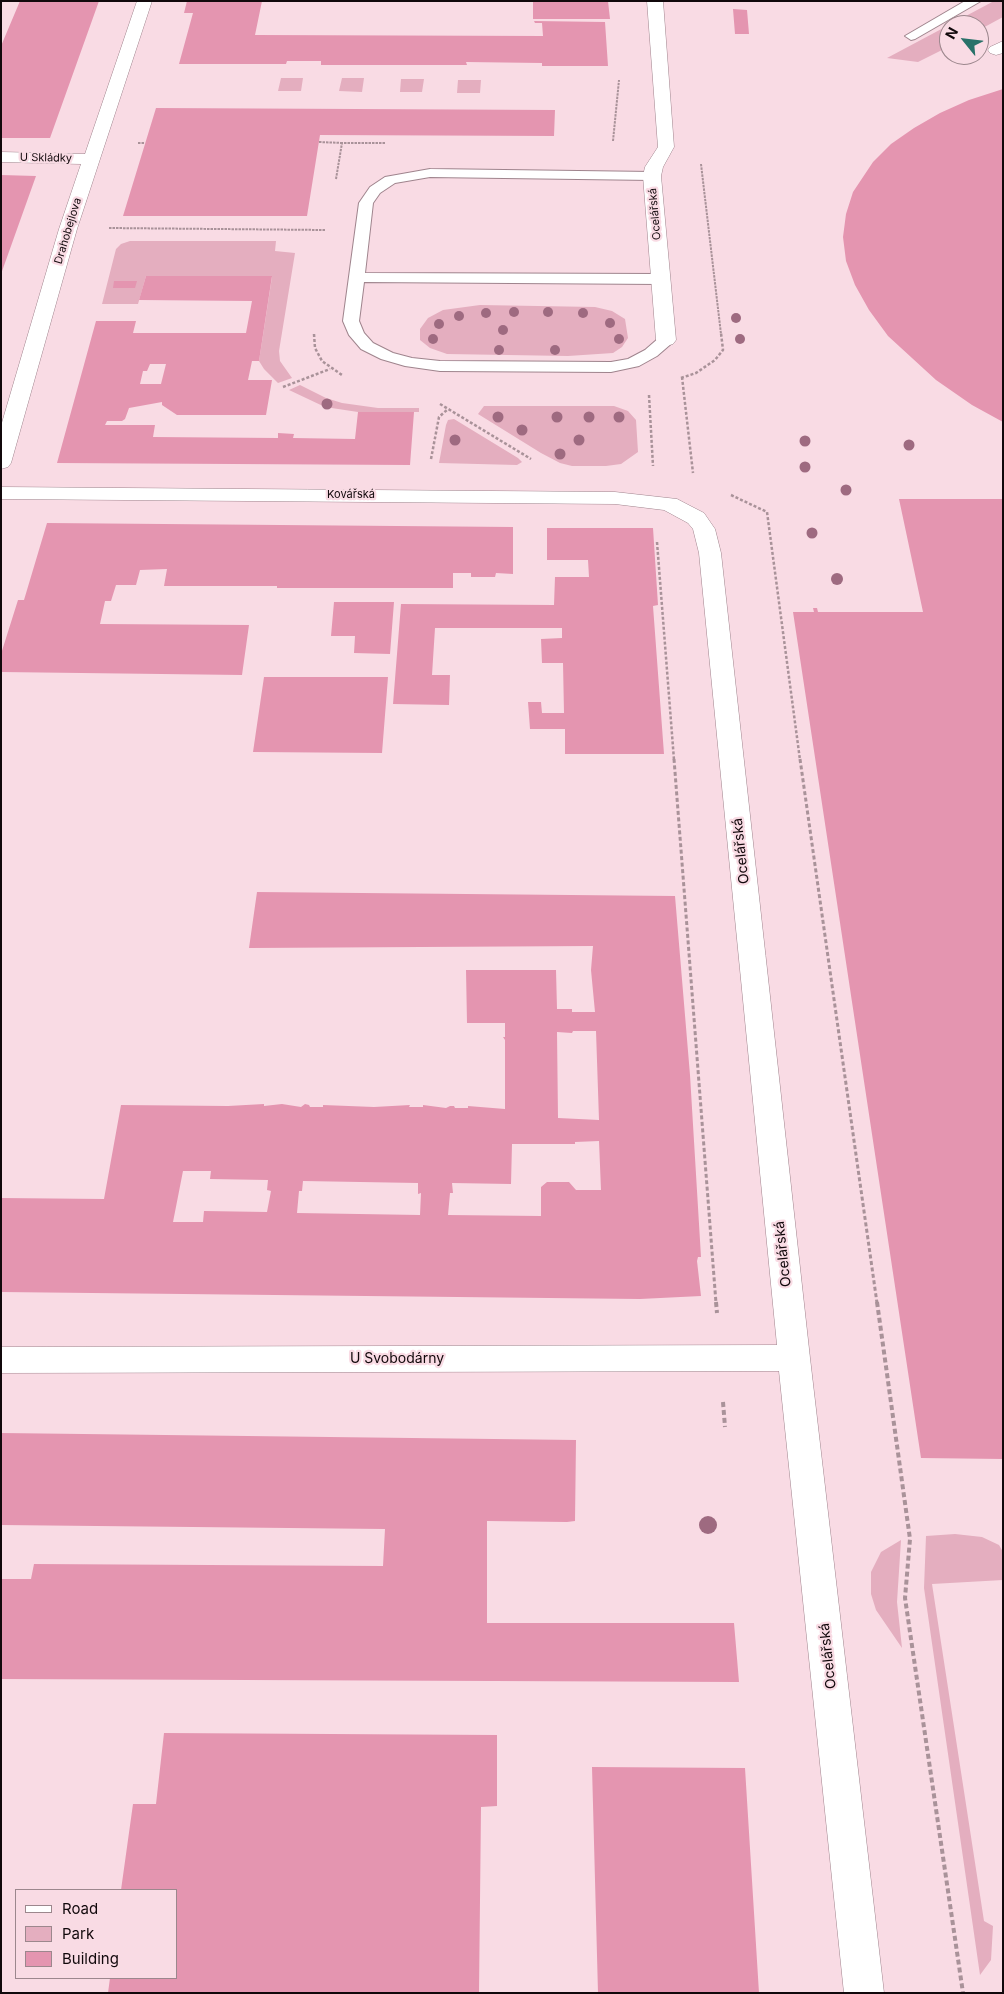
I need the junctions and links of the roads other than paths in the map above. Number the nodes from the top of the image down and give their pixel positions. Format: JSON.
{"nodes":[{"id":1,"x":144,"y":1,"type":"edge"},
{"id":2,"x":654,"y":1,"type":"edge"},
{"id":3,"x":975,"y":1,"type":"edge"},
{"id":4,"x":911,"y":36,"type":"dead end"},
{"id":5,"x":1,"y":158,"type":"edge"},
{"id":6,"x":92,"y":158,"type":"junction"},
{"id":7,"x":652,"y":176,"type":"junction"},
{"id":8,"x":356,"y":277,"type":"junction"},
{"id":9,"x":660,"y":279,"type":"junction"},
{"id":10,"x":666,"y":340,"type":"joint"},
{"id":11,"x":1,"y":464,"type":"edge"},
{"id":12,"x":1,"y":493,"type":"edge"},
{"id":13,"x":696,"y":518,"type":"joint"},
{"id":14,"x":794,"y":1358,"type":"junction"},
{"id":15,"x":1,"y":1360,"type":"edge"},
{"id":16,"x":864,"y":1993,"type":"edge"}],
"edges":[{"from":1,"to":6,"type":"street","name":"Drahobejlova"},
{"from":2,"to":7,"type":"street","name":"Ocelářská"},
{"from":3,"to":4,"type":"lane"},
{"from":5,"to":6,"type":"street","name":"U Skládky"},
{"from":6,"to":11,"type":"street","name":"Drahobejlova"},
{"from":7,"to":8,"type":"lane"},
{"from":7,"to":9,"type":"street","name":"Ocelářská"},
{"from":8,"to":9,"type":"lane"},
{"from":8,"to":10,"type":"lane"},
{"from":9,"to":10,"type":"street","name":"Ocelářská"},
{"from":12,"to":13,"type":"street","name":"Kovářská"},
{"from":13,"to":14,"type":"street","name":"Ocelářská"},
{"from":14,"to":15,"type":"street","name":"U Svobodárny"},
{"from":14,"to":16,"type":"street","name":"Ocelářská"}]}
